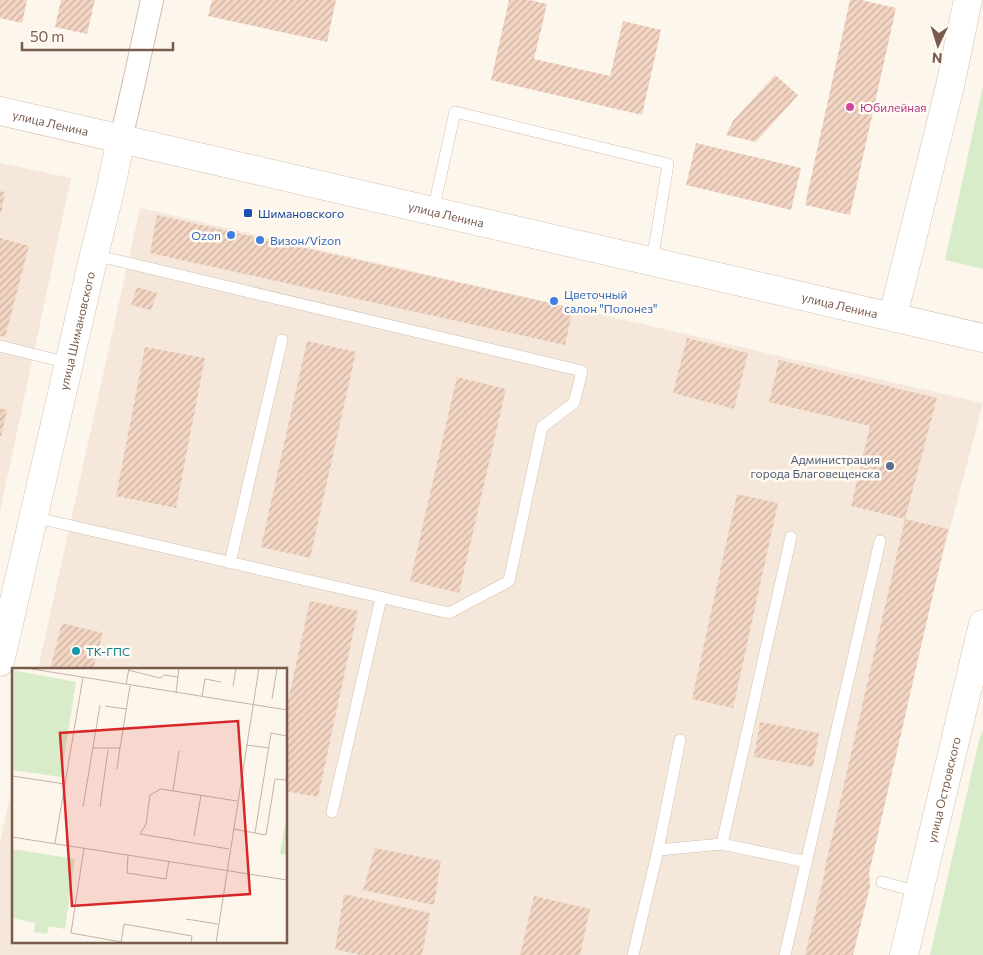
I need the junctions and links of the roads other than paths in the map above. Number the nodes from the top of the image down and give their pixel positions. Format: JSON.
{"nodes":[{"id":1,"x":152,"y":0,"type":"edge"},
{"id":2,"x":968,"y":0,"type":"edge"},
{"id":3,"x":0,"y":111,"type":"edge"},
{"id":4,"x":121,"y":139,"type":"junction"},
{"id":5,"x":433,"y":211,"type":"junction"},
{"id":6,"x":94,"y":255,"type":"junction"},
{"id":7,"x":652,"y":261,"type":"junction"},
{"id":8,"x":893,"y":316,"type":"junction"},
{"id":9,"x":983,"y":338,"type":"edge"},
{"id":10,"x":282,"y":340,"type":"dead end"},
{"id":11,"x":0,"y":346,"type":"edge"},
{"id":12,"x":69,"y":363,"type":"junction"},
{"id":13,"x":34,"y":517,"type":"junction"},
{"id":14,"x":790,"y":537,"type":"dead end"},
{"id":15,"x":880,"y":541,"type":"dead end"},
{"id":16,"x":230,"y":563,"type":"junction"},
{"id":17,"x":380,"y":598,"type":"junction"},
{"id":18,"x":983,"y":624,"type":"edge"},
{"id":19,"x":0,"y":662,"type":"edge"},
{"id":20,"x":977,"y":678,"type":"edge"},
{"id":21,"x":680,"y":740,"type":"dead end"},
{"id":22,"x":332,"y":812,"type":"dead end"},
{"id":23,"x":722,"y":844,"type":"junction"},
{"id":24,"x":658,"y":850,"type":"junction"},
{"id":25,"x":807,"y":862,"type":"junction"},
{"id":26,"x":882,"y":882,"type":"dead end"},
{"id":27,"x":919,"y":892,"type":"junction"},
{"id":28,"x":633,"y":955,"type":"edge"},
{"id":29,"x":785,"y":955,"type":"edge"},
{"id":30,"x":904,"y":955,"type":"edge"}],
"edges":[{"from":1,"to":4,"type":"street","name":"улица Шимановского"},
{"from":2,"to":8,"type":"street","name":"улица Ленина"},
{"from":3,"to":4,"type":"street","name":"улица Ленина"},
{"from":4,"to":5,"type":"street","name":"улица Ленина"},
{"from":4,"to":6,"type":"street","name":"улица Шимановского"},
{"from":5,"to":7,"type":"street","name":"улица Ленина"},
{"from":5,"to":7,"type":"lane"},
{"from":6,"to":12,"type":"street","name":"улица Шимановского"},
{"from":6,"to":17,"type":"lane"},
{"from":7,"to":8,"type":"street","name":"улица Ленина"},
{"from":8,"to":9,"type":"street","name":"улица Ленина"},
{"from":10,"to":16,"type":"lane"},
{"from":11,"to":12,"type":"lane"},
{"from":12,"to":13,"type":"street","name":"улица Шимановского"},
{"from":13,"to":16,"type":"lane"},
{"from":13,"to":19,"type":"street","name":"улица Шимановского"},
{"from":14,"to":23,"type":"lane"},
{"from":15,"to":25,"type":"lane"},
{"from":16,"to":17,"type":"lane"},
{"from":17,"to":22,"type":"lane"},
{"from":18,"to":20,"type":"street","name":"улица Островского"},
{"from":20,"to":27,"type":"street","name":"улица Островского"},
{"from":21,"to":24,"type":"lane"},
{"from":23,"to":24,"type":"lane"},
{"from":23,"to":25,"type":"lane"},
{"from":24,"to":28,"type":"lane"},
{"from":25,"to":29,"type":"lane"},
{"from":26,"to":27,"type":"lane"},
{"from":27,"to":30,"type":"street","name":"улица Островского"}]}
